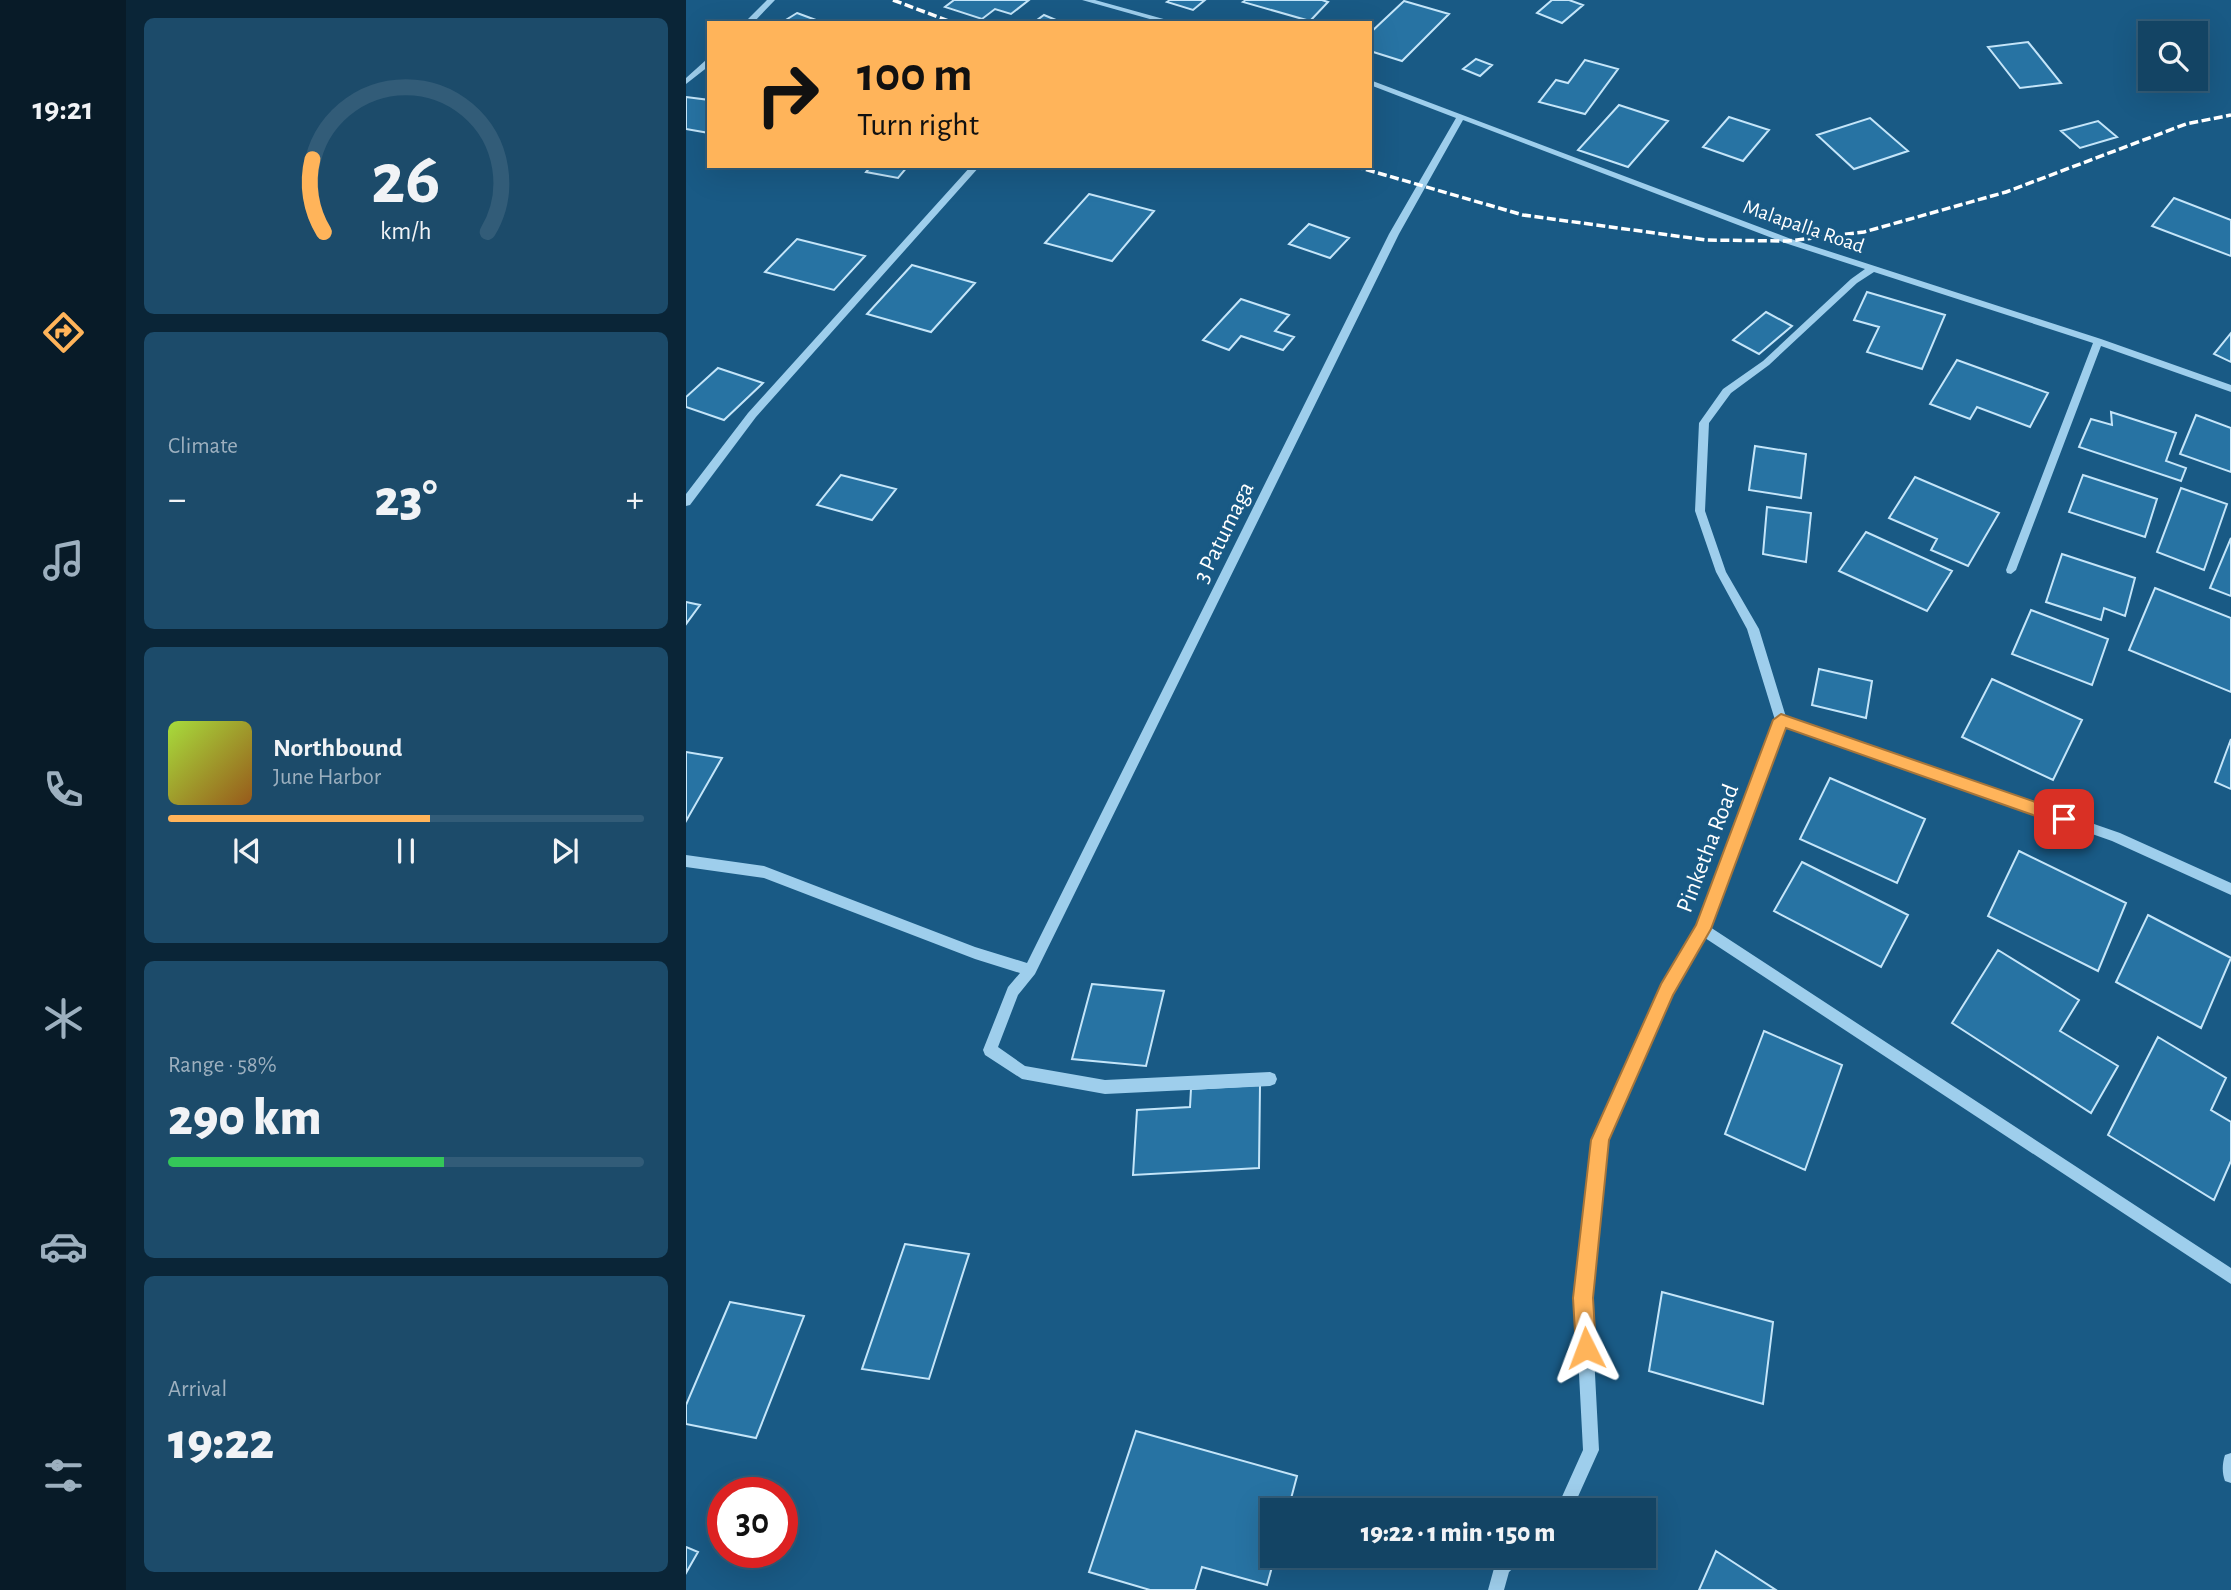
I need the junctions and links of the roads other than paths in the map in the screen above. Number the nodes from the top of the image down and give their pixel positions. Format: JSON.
{"nodes":[{"id":1,"x":771,"y":0,"type":"edge"},
{"id":2,"x":1086,"y":0,"type":"edge"},
{"id":3,"x":1140,"y":14,"type":"junction"},
{"id":4,"x":750,"y":21,"type":"edge"},
{"id":5,"x":1131,"y":21,"type":"edge"},
{"id":6,"x":1166,"y":21,"type":"edge"},
{"id":7,"x":707,"y":64,"type":"edge"},
{"id":8,"x":686,"y":82,"type":"edge"},
{"id":9,"x":1372,"y":83,"type":"edge"},
{"id":10,"x":1461,"y":116,"type":"junction"},
{"id":11,"x":974,"y":168,"type":"edge"},
{"id":12,"x":1873,"y":268,"type":"junction"},
{"id":13,"x":2098,"y":341,"type":"junction"},
{"id":14,"x":2231,"y":389,"type":"edge"},
{"id":15,"x":686,"y":502,"type":"edge"},
{"id":16,"x":2011,"y":570,"type":"dead end"},
{"id":17,"x":1781,"y":720,"type":"junction"},
{"id":18,"x":686,"y":860,"type":"edge"},
{"id":19,"x":2231,"y":888,"type":"edge"},
{"id":20,"x":1703,"y":929,"type":"junction"},
{"id":21,"x":1030,"y":970,"type":"junction"},
{"id":22,"x":1270,"y":1079,"type":"dead end"},
{"id":23,"x":2231,"y":1277,"type":"edge"},
{"id":24,"x":2231,"y":1461,"type":"edge"},
{"id":25,"x":2231,"y":1475,"type":"edge"},
{"id":26,"x":1569,"y":1498,"type":"edge"},
{"id":27,"x":1502,"y":1568,"type":"edge"},
{"id":28,"x":1496,"y":1590,"type":"edge"}],
"edges":[{"from":1,"to":4,"type":"street"},
{"from":2,"to":3,"type":"street"},
{"from":3,"to":5,"type":"street"},
{"from":3,"to":6,"type":"street"},
{"from":7,"to":8,"type":"street"},
{"from":9,"to":10,"type":"street","name":"Malapalla Road"},
{"from":10,"to":12,"type":"street","name":"Malapalla Road"},
{"from":10,"to":21,"type":"street","name":"3 Patumaga"},
{"from":11,"to":15,"type":"street"},
{"from":12,"to":13,"type":"street","name":"Malapalla Road"},
{"from":12,"to":17,"type":"street"},
{"from":13,"to":14,"type":"street","name":"Malapalla Road"},
{"from":13,"to":16,"type":"street"},
{"from":17,"to":19,"type":"street"},
{"from":17,"to":20,"type":"street","name":"Pinketha Road"},
{"from":18,"to":21,"type":"street"},
{"from":20,"to":23,"type":"street"},
{"from":20,"to":26,"type":"street","name":"Pinketha Road"},
{"from":21,"to":22,"type":"street","name":"3 Patumaga"},
{"from":24,"to":25,"type":"street"},
{"from":27,"to":28,"type":"street"}]}
